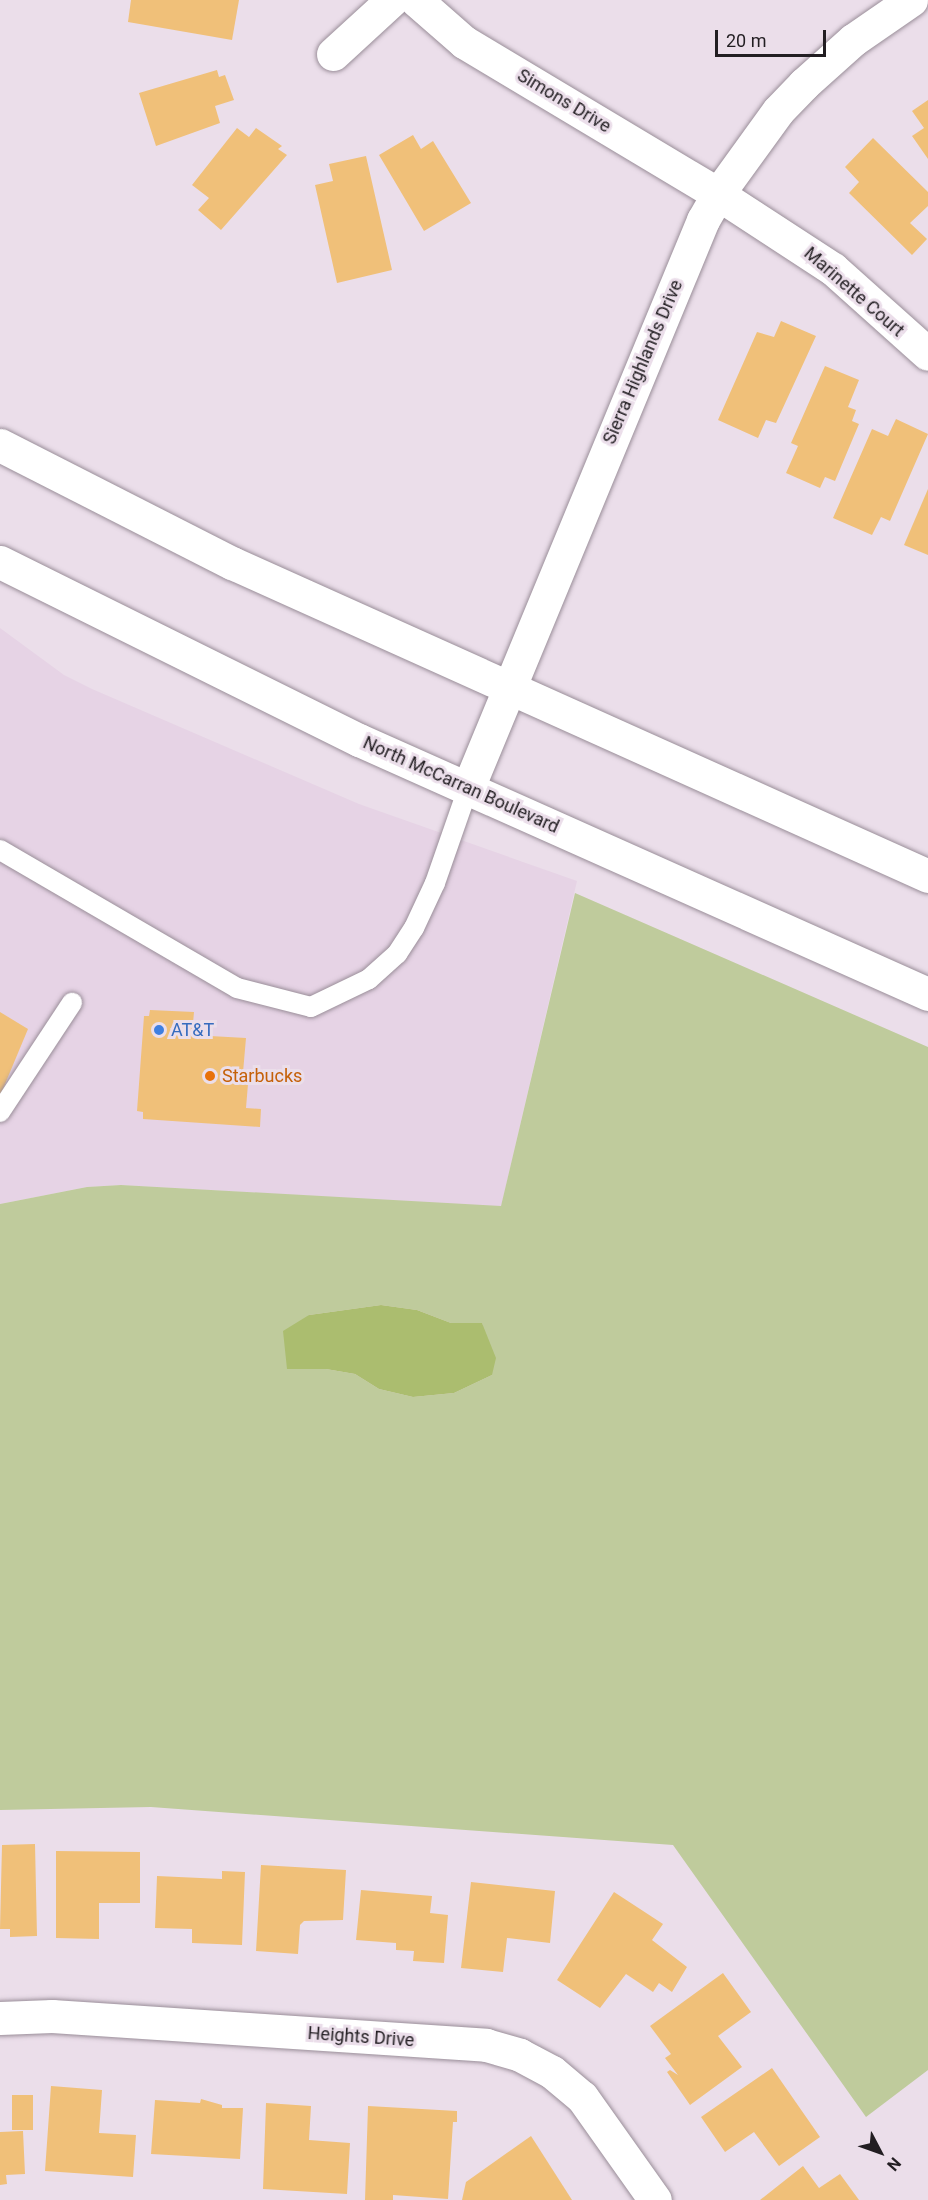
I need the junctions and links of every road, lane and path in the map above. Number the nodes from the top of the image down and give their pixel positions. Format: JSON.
{"nodes":[{"id":1,"x":392,"y":0,"type":"edge"},
{"id":2,"x":416,"y":0,"type":"edge"},
{"id":3,"x":911,"y":0,"type":"edge"},
{"id":4,"x":333,"y":54,"type":"dead end"},
{"id":5,"x":718,"y":194,"type":"junction"},
{"id":6,"x":928,"y":354,"type":"edge"},
{"id":7,"x":0,"y":445,"type":"edge"},
{"id":8,"x":0,"y":562,"type":"edge"},
{"id":9,"x":507,"y":689,"type":"junction"},
{"id":10,"x":468,"y":789,"type":"junction"},
{"id":11,"x":0,"y":850,"type":"edge"},
{"id":12,"x":928,"y":876,"type":"edge"},
{"id":13,"x":928,"y":994,"type":"edge"},
{"id":14,"x":72,"y":1003,"type":"dead end"},
{"id":15,"x":0,"y":1112,"type":"edge"},
{"id":16,"x":0,"y":2018,"type":"edge"},
{"id":17,"x":655,"y":2200,"type":"edge"}],
"edges":[{"from":1,"to":4,"type":"street"},
{"from":2,"to":5,"type":"street","name":"Simons Drive"},
{"from":3,"to":5,"type":"street","name":"Sierra Highlands Drive"},
{"from":5,"to":6,"type":"street","name":"Marinette Court"},
{"from":5,"to":9,"type":"street","name":"Sierra Highlands Drive"},
{"from":7,"to":9,"type":"street"},
{"from":8,"to":10,"type":"street","name":"North McCarran Boulevard"},
{"from":9,"to":10,"type":"street","name":"Sierra Highlands Drive"},
{"from":9,"to":12,"type":"street"},
{"from":10,"to":11,"type":"lane"},
{"from":10,"to":13,"type":"street","name":"North McCarran Boulevard"},
{"from":14,"to":15,"type":"lane"},
{"from":16,"to":17,"type":"street","name":"Heights Drive"}]}
